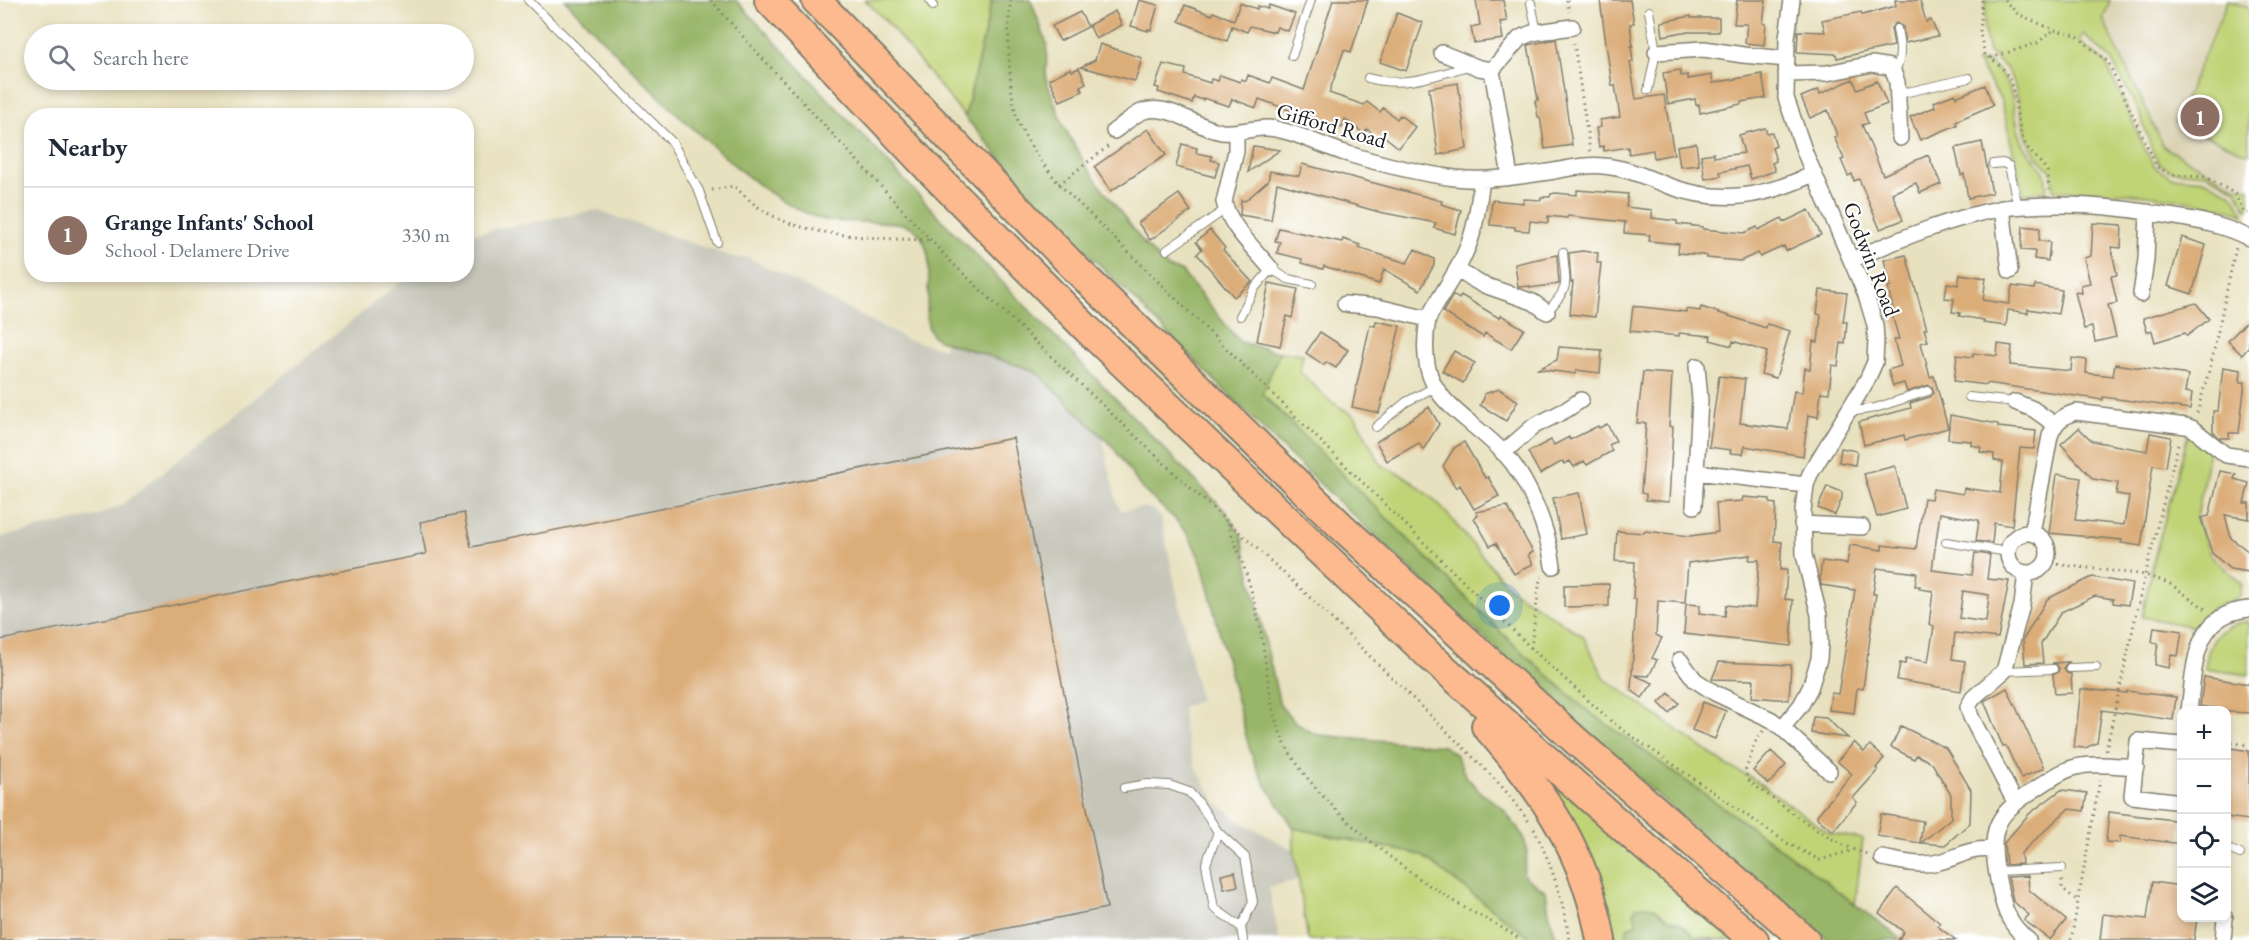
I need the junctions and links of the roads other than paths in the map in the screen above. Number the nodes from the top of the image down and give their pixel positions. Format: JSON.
{"nodes":[{"id":1,"x":528,"y":0,"type":"edge"},
{"id":2,"x":769,"y":0,"type":"edge"},
{"id":3,"x":816,"y":0,"type":"edge"},
{"id":4,"x":1311,"y":0,"type":"edge"},
{"id":5,"x":1792,"y":0,"type":"edge"},
{"id":6,"x":1531,"y":3,"type":"dead end"},
{"id":7,"x":1649,"y":11,"type":"dead end"},
{"id":8,"x":1572,"y":27,"type":"road end"},
{"id":9,"x":1897,"y":29,"type":"dead end"},
{"id":10,"x":1537,"y":32,"type":"junction"},
{"id":11,"x":1442,"y":52,"type":"dead end"},
{"id":12,"x":1656,"y":52,"type":"junction"},
{"id":13,"x":1292,"y":56,"type":"dead end"},
{"id":14,"x":1472,"y":65,"type":"junction"},
{"id":15,"x":1786,"y":67,"type":"junction"},
{"id":16,"x":1492,"y":70,"type":"junction"},
{"id":17,"x":1894,"y":72,"type":"junction"},
{"id":18,"x":1368,"y":78,"type":"dead end"},
{"id":19,"x":1969,"y":78,"type":"dead end"},
{"id":20,"x":1648,"y":90,"type":"dead end"},
{"id":21,"x":1899,"y":94,"type":"junction"},
{"id":22,"x":1114,"y":131,"type":"road end"},
{"id":23,"x":1236,"y":132,"type":"junction"},
{"id":24,"x":1900,"y":138,"type":"dead end"},
{"id":25,"x":1993,"y":164,"type":"dead end"},
{"id":26,"x":1813,"y":174,"type":"junction"},
{"id":27,"x":1510,"y":177,"type":"junction"},
{"id":28,"x":1482,"y":180,"type":"junction"},
{"id":29,"x":2018,"y":207,"type":"junction"},
{"id":30,"x":2002,"y":208,"type":"junction"},
{"id":31,"x":1226,"y":209,"type":"junction"},
{"id":32,"x":2148,"y":212,"type":"junction"},
{"id":33,"x":2244,"y":235,"type":"edge"},
{"id":34,"x":717,"y":242,"type":"dead end"},
{"id":35,"x":1167,"y":250,"type":"dead end"},
{"id":36,"x":1563,"y":252,"type":"dead end"},
{"id":37,"x":1852,"y":260,"type":"junction"},
{"id":38,"x":1271,"y":269,"type":"junction"},
{"id":39,"x":1456,"y":270,"type":"junction"},
{"id":40,"x":2010,"y":270,"type":"dead end"},
{"id":41,"x":1312,"y":284,"type":"dead end"},
{"id":42,"x":2141,"y":294,"type":"dead end"},
{"id":43,"x":1345,"y":304,"type":"dead end"},
{"id":44,"x":1547,"y":312,"type":"joint"},
{"id":45,"x":1240,"y":316,"type":"dead end"},
{"id":46,"x":1428,"y":319,"type":"junction"},
{"id":47,"x":1697,"y":366,"type":"dead end"},
{"id":48,"x":1435,"y":387,"type":"junction"},
{"id":49,"x":1928,"y":391,"type":"dead end"},
{"id":50,"x":1969,"y":398,"type":"dead end"},
{"id":51,"x":1581,"y":400,"type":"dead end"},
{"id":52,"x":2015,"y":402,"type":"joint"},
{"id":53,"x":1849,"y":412,"type":"junction"},
{"id":54,"x":2054,"y":424,"type":"junction"},
{"id":55,"x":1376,"y":427,"type":"dead end"},
{"id":56,"x":1503,"y":453,"type":"junction"},
{"id":57,"x":2249,"y":458,"type":"edge"},
{"id":58,"x":1696,"y":472,"type":"junction"},
{"id":59,"x":1806,"y":485,"type":"junction"},
{"id":60,"x":1694,"y":506,"type":"dead end"},
{"id":61,"x":1802,"y":524,"type":"junction"},
{"id":62,"x":1862,"y":527,"type":"dead end"},
{"id":63,"x":2032,"y":533,"type":"junction"},
{"id":64,"x":1946,"y":542,"type":"dead end"},
{"id":65,"x":2008,"y":552,"type":"junction"},
{"id":66,"x":1553,"y":566,"type":"road end"},
{"id":67,"x":2026,"y":573,"type":"junction"},
{"id":68,"x":2249,"y":609,"type":"edge"},
{"id":69,"x":1430,"y":656,"type":"junction"},
{"id":70,"x":1680,"y":660,"type":"dead end"},
{"id":71,"x":2096,"y":666,"type":"dead end"},
{"id":72,"x":2070,"y":668,"type":"dead end"},
{"id":73,"x":2053,"y":669,"type":"dead end"},
{"id":74,"x":2004,"y":671,"type":"junction"},
{"id":75,"x":2190,"y":706,"type":"edge"},
{"id":76,"x":1777,"y":724,"type":"junction"},
{"id":77,"x":2177,"y":745,"type":"edge"},
{"id":78,"x":2136,"y":767,"type":"junction"},
{"id":79,"x":1829,"y":771,"type":"dead end"},
{"id":80,"x":1124,"y":788,"type":"dead end"},
{"id":81,"x":2015,"y":802,"type":"junction"},
{"id":82,"x":2177,"y":802,"type":"edge"},
{"id":83,"x":1218,"y":832,"type":"junction"},
{"id":84,"x":1993,"y":850,"type":"junction"},
{"id":85,"x":2231,"y":850,"type":"edge"},
{"id":86,"x":2240,"y":854,"type":"dead end"},
{"id":87,"x":1882,"y":858,"type":"road end"},
{"id":88,"x":2062,"y":868,"type":"road end"},
{"id":89,"x":1996,"y":872,"type":"junction"},
{"id":90,"x":2225,"y":922,"type":"edge"},
{"id":91,"x":1241,"y":927,"type":"junction"},
{"id":92,"x":1243,"y":940,"type":"edge"},
{"id":93,"x":1601,"y":940,"type":"edge"},
{"id":94,"x":1754,"y":940,"type":"edge"},
{"id":95,"x":1805,"y":940,"type":"edge"},
{"id":96,"x":2028,"y":940,"type":"edge"},
{"id":97,"x":2223,"y":940,"type":"edge"}],
"edges":[{"from":1,"to":34,"type":"lane"},
{"from":2,"to":69,"type":"highway"},
{"from":3,"to":95,"type":"highway"},
{"from":4,"to":13,"type":"lane"},
{"from":5,"to":15,"type":"street","name":"Godwin Road"},
{"from":6,"to":10,"type":"lane"},
{"from":7,"to":12,"type":"lane"},
{"from":8,"to":10,"type":"street"},
{"from":9,"to":17,"type":"lane"},
{"from":10,"to":16,"type":"street"},
{"from":11,"to":14,"type":"street"},
{"from":12,"to":15,"type":"street"},
{"from":12,"to":20,"type":"lane"},
{"from":14,"to":16,"type":"street"},
{"from":14,"to":18,"type":"lane"},
{"from":15,"to":17,"type":"street"},
{"from":15,"to":26,"type":"street","name":"Godwin Road"},
{"from":16,"to":27,"type":"street"},
{"from":17,"to":21,"type":"street"},
{"from":19,"to":21,"type":"lane"},
{"from":21,"to":24,"type":"street"},
{"from":22,"to":23,"type":"street","name":"Gifford Road"},
{"from":23,"to":28,"type":"street","name":"Gifford Road"},
{"from":23,"to":31,"type":"street"},
{"from":25,"to":29,"type":"lane"},
{"from":26,"to":27,"type":"street","name":"Gifford Road"},
{"from":26,"to":37,"type":"street","name":"Godwin Road"},
{"from":27,"to":28,"type":"street","name":"Gifford Road"},
{"from":28,"to":39,"type":"street"},
{"from":29,"to":30,"type":"street"},
{"from":29,"to":32,"type":"street"},
{"from":30,"to":37,"type":"street"},
{"from":30,"to":40,"type":"street"},
{"from":31,"to":35,"type":"lane"},
{"from":31,"to":38,"type":"street"},
{"from":32,"to":33,"type":"street"},
{"from":32,"to":42,"type":"street"},
{"from":36,"to":44,"type":"lane"},
{"from":37,"to":53,"type":"street","name":"Godwin Road"},
{"from":38,"to":41,"type":"lane"},
{"from":38,"to":45,"type":"lane"},
{"from":39,"to":44,"type":"street"},
{"from":39,"to":46,"type":"street"},
{"from":43,"to":46,"type":"street"},
{"from":46,"to":48,"type":"street"},
{"from":47,"to":58,"type":"street"},
{"from":48,"to":55,"type":"lane"},
{"from":48,"to":56,"type":"street"},
{"from":49,"to":53,"type":"lane"},
{"from":50,"to":52,"type":"lane"},
{"from":51,"to":56,"type":"street"},
{"from":52,"to":54,"type":"street"},
{"from":53,"to":59,"type":"street","name":"Godwin Road"},
{"from":54,"to":57,"type":"street"},
{"from":54,"to":63,"type":"street"},
{"from":56,"to":66,"type":"street"},
{"from":58,"to":59,"type":"street"},
{"from":58,"to":60,"type":"street"},
{"from":59,"to":61,"type":"street","name":"Godwin Road"},
{"from":61,"to":62,"type":"street"},
{"from":61,"to":76,"type":"street","name":"Godwin Road"},
{"from":63,"to":65,"type":"street"},
{"from":63,"to":67,"type":"street"},
{"from":64,"to":65,"type":"lane"},
{"from":65,"to":67,"type":"street"},
{"from":67,"to":74,"type":"street"},
{"from":68,"to":75,"type":"street"},
{"from":69,"to":93,"type":"highway"},
{"from":69,"to":94,"type":"highway"},
{"from":70,"to":76,"type":"street"},
{"from":71,"to":72,"type":"lane"},
{"from":73,"to":74,"type":"lane"},
{"from":74,"to":81,"type":"street"},
{"from":76,"to":79,"type":"street"},
{"from":77,"to":78,"type":"street"},
{"from":78,"to":81,"type":"street"},
{"from":78,"to":82,"type":"street"},
{"from":80,"to":83,"type":"lane"},
{"from":81,"to":84,"type":"street"},
{"from":83,"to":91,"type":"lane"},
{"from":83,"to":91,"type":"lane"},
{"from":84,"to":87,"type":"street"},
{"from":84,"to":89,"type":"street"},
{"from":85,"to":86,"type":"lane"},
{"from":88,"to":89,"type":"lane"},
{"from":89,"to":96,"type":"street"},
{"from":90,"to":97,"type":"street"},
{"from":91,"to":92,"type":"lane"}]}
